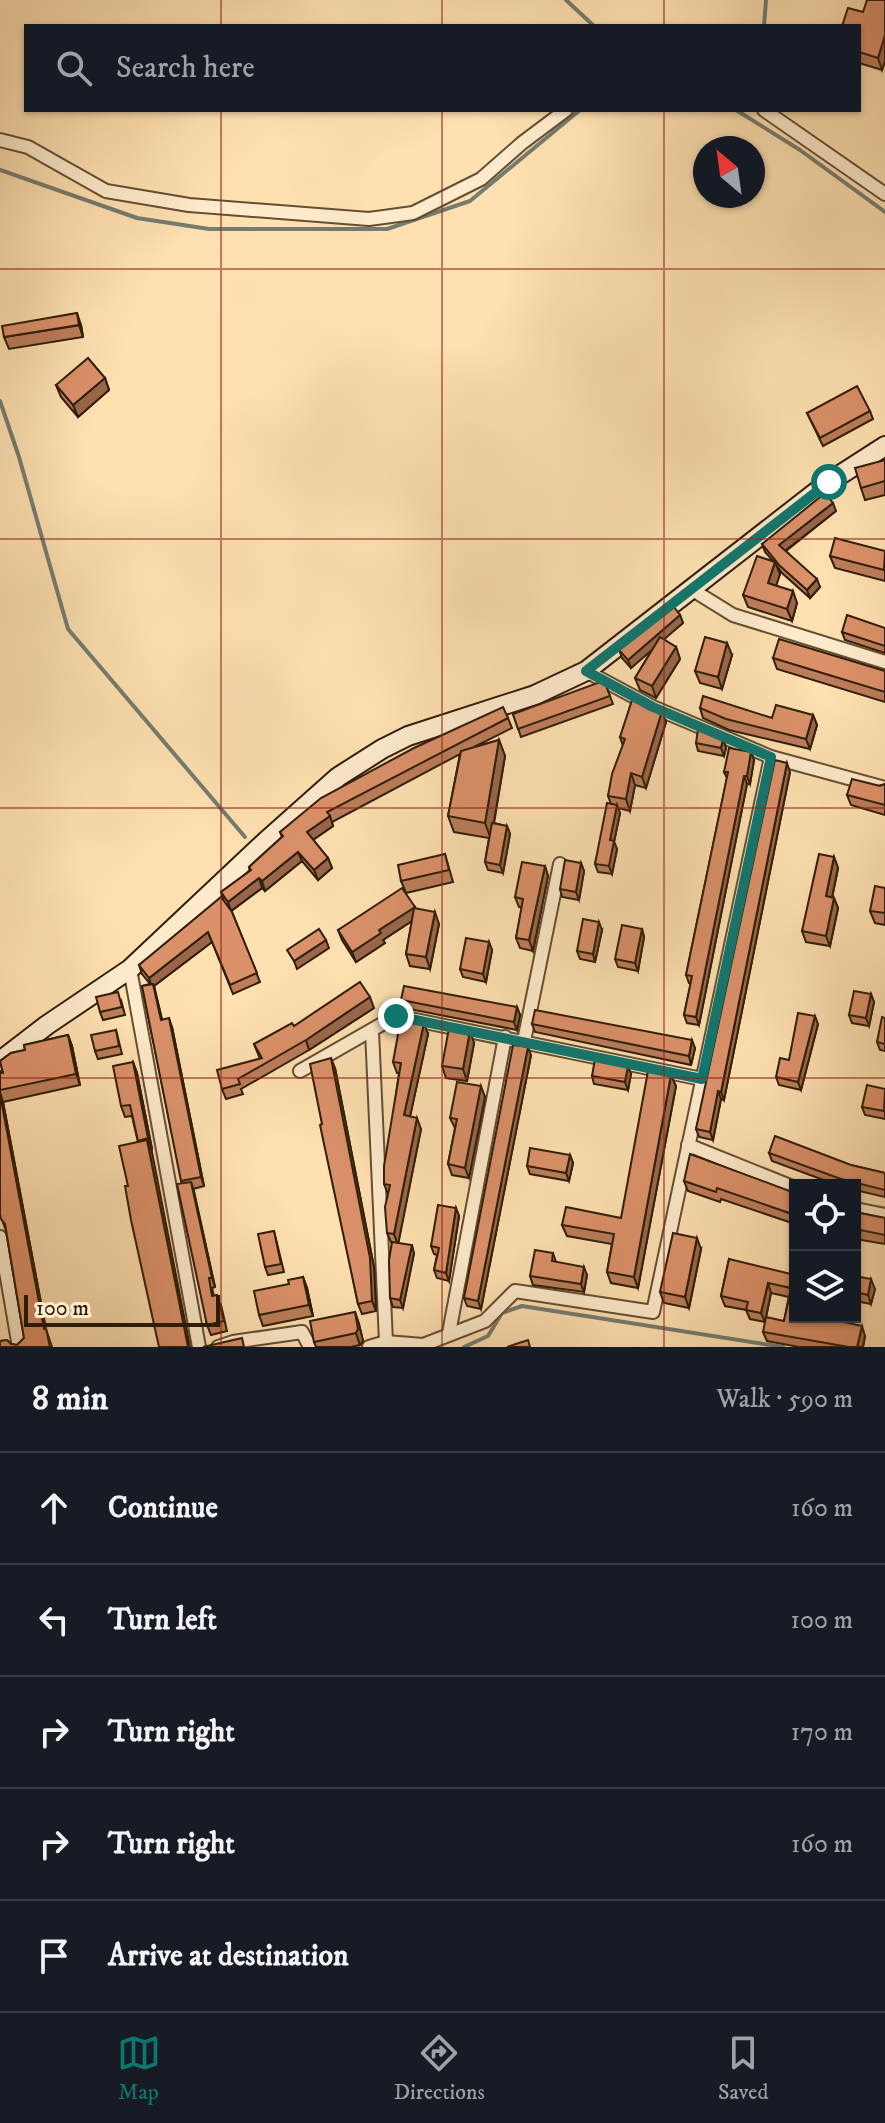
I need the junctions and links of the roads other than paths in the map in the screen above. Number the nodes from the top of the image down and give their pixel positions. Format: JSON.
{"nodes":[{"id":1,"x":563,"y":112,"type":"edge"},
{"id":2,"x":767,"y":112,"type":"edge"},
{"id":3,"x":0,"y":140,"type":"edge"},
{"id":4,"x":885,"y":194,"type":"edge"},
{"id":5,"x":885,"y":446,"type":"edge"},
{"id":6,"x":691,"y":589,"type":"junction"},
{"id":7,"x":885,"y":662,"type":"edge"},
{"id":8,"x":586,"y":671,"type":"junction"},
{"id":9,"x":771,"y":757,"type":"junction"},
{"id":10,"x":885,"y":788,"type":"edge"},
{"id":11,"x":560,"y":864,"type":"dead end"},
{"id":12,"x":130,"y":969,"type":"junction"},
{"id":13,"x":372,"y":1031,"type":"junction"},
{"id":14,"x":505,"y":1037,"type":"junction"},
{"id":15,"x":524,"y":1041,"type":"junction"},
{"id":16,"x":0,"y":1061,"type":"edge"},
{"id":17,"x":300,"y":1071,"type":"dead end"},
{"id":18,"x":702,"y":1079,"type":"junction"},
{"id":19,"x":688,"y":1145,"type":"junction"},
{"id":20,"x":789,"y":1186,"type":"edge"},
{"id":21,"x":861,"y":1210,"type":"edge"},
{"id":22,"x":885,"y":1215,"type":"edge"},
{"id":23,"x":0,"y":1237,"type":"edge"},
{"id":24,"x":449,"y":1333,"type":"junction"},
{"id":25,"x":386,"y":1342,"type":"junction"},
{"id":26,"x":19,"y":1347,"type":"edge"},
{"id":27,"x":199,"y":1347,"type":"edge"},
{"id":28,"x":218,"y":1347,"type":"edge"},
{"id":29,"x":310,"y":1347,"type":"edge"},
{"id":30,"x":369,"y":1347,"type":"edge"}],
"edges":[{"from":1,"to":3,"type":"street"},
{"from":2,"to":4,"type":"street"},
{"from":5,"to":6,"type":"street"},
{"from":6,"to":7,"type":"street"},
{"from":6,"to":8,"type":"street"},
{"from":8,"to":9,"type":"street"},
{"from":8,"to":12,"type":"street"},
{"from":9,"to":10,"type":"street"},
{"from":9,"to":18,"type":"street"},
{"from":11,"to":15,"type":"street"},
{"from":12,"to":16,"type":"street"},
{"from":12,"to":27,"type":"street"},
{"from":13,"to":14,"type":"street"},
{"from":13,"to":17,"type":"street"},
{"from":13,"to":25,"type":"street"},
{"from":14,"to":15,"type":"street"},
{"from":14,"to":24,"type":"street"},
{"from":15,"to":18,"type":"street"},
{"from":18,"to":19,"type":"street"},
{"from":19,"to":20,"type":"street"},
{"from":19,"to":24,"type":"street"},
{"from":21,"to":22,"type":"street"},
{"from":23,"to":26,"type":"street"},
{"from":24,"to":25,"type":"street"},
{"from":25,"to":30,"type":"street"},
{"from":28,"to":29,"type":"street"}]}
